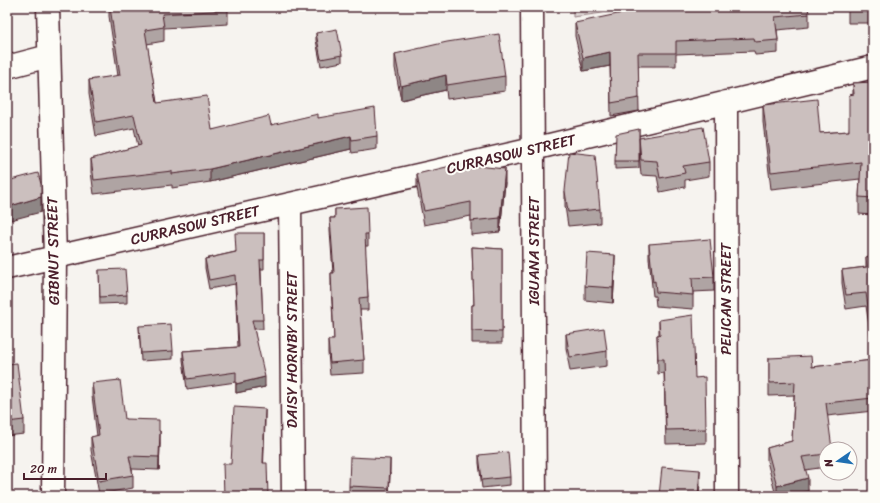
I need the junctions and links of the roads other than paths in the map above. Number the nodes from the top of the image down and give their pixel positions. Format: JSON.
{"nodes":[{"id":1,"x":48,"y":7,"type":"edge"},
{"id":2,"x":532,"y":7,"type":"edge"},
{"id":3,"x":49,"y":56,"type":"junction"},
{"id":4,"x":7,"y":66,"type":"edge"},
{"id":5,"x":873,"y":67,"type":"edge"},
{"id":6,"x":726,"y":102,"type":"junction"},
{"id":7,"x":533,"y":149,"type":"junction"},
{"id":8,"x":290,"y":204,"type":"junction"},
{"id":9,"x":54,"y":257,"type":"junction"},
{"id":10,"x":7,"y":268,"type":"edge"},
{"id":11,"x":53,"y":496,"type":"edge"},
{"id":12,"x":293,"y":496,"type":"edge"},
{"id":13,"x":535,"y":496,"type":"edge"},
{"id":14,"x":727,"y":496,"type":"edge"}],
"edges":[{"from":1,"to":3,"type":"street","name":"GIBNUT STREET"},
{"from":2,"to":7,"type":"street","name":"IGUANA STREET"},
{"from":3,"to":4,"type":"street"},
{"from":3,"to":9,"type":"street","name":"GIBNUT STREET"},
{"from":5,"to":6,"type":"street","name":"CURRASOW STREET"},
{"from":6,"to":7,"type":"street","name":"CURRASOW STREET"},
{"from":6,"to":14,"type":"street","name":"PELICAN STREET"},
{"from":7,"to":8,"type":"street","name":"CURRASOW STREET"},
{"from":7,"to":13,"type":"street","name":"IGUANA STREET"},
{"from":8,"to":9,"type":"street","name":"CURRASOW STREET"},
{"from":8,"to":12,"type":"street","name":"DAISY HORNBY STREET"},
{"from":9,"to":10,"type":"street","name":"CURRASOW STREET"},
{"from":9,"to":11,"type":"street","name":"GIBNUT STREET"}]}
